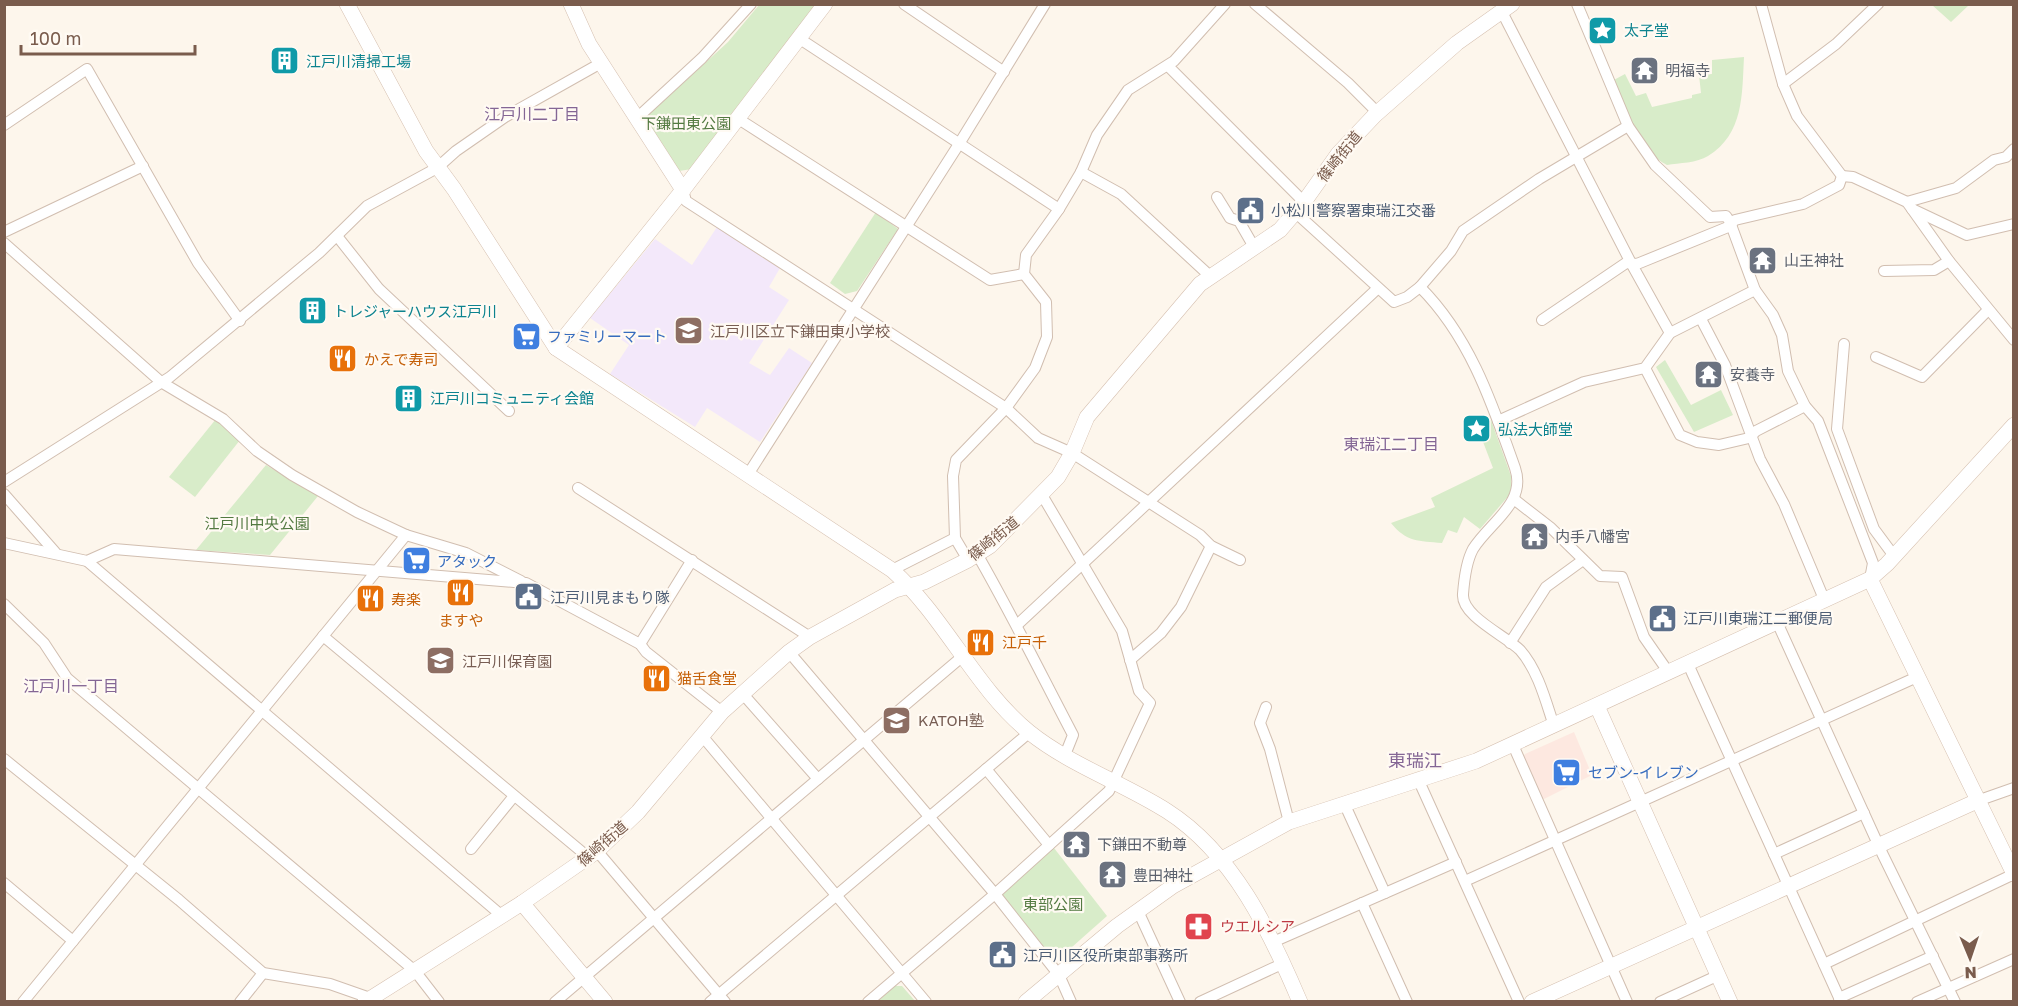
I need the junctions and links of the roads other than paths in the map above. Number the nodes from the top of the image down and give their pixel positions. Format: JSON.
{"nodes":[{"id":1,"x":346,"y":4,"type":"edge"},
{"id":2,"x":571,"y":4,"type":"edge"},
{"id":3,"x":751,"y":4,"type":"edge"},
{"id":4,"x":825,"y":4,"type":"edge"},
{"id":5,"x":904,"y":4,"type":"edge"},
{"id":6,"x":1045,"y":4,"type":"edge"},
{"id":7,"x":1225,"y":4,"type":"edge"},
{"id":8,"x":1255,"y":4,"type":"edge"},
{"id":9,"x":1577,"y":4,"type":"edge"},
{"id":10,"x":1878,"y":4,"type":"edge"},
{"id":11,"x":1765,"y":6,"type":"edge"},
{"id":12,"x":1507,"y":8,"type":"edge"},
{"id":13,"x":800,"y":39,"type":"junction"},
{"id":14,"x":601,"y":63,"type":"junction"},
{"id":15,"x":1168,"y":66,"type":"junction"},
{"id":16,"x":1004,"y":72,"type":"junction"},
{"id":17,"x":1783,"y":84,"type":"junction"},
{"id":18,"x":1377,"y":112,"type":"junction"},
{"id":19,"x":637,"y":118,"type":"junction"},
{"id":20,"x":737,"y":118,"type":"junction"},
{"id":21,"x":4,"y":125,"type":"edge"},
{"id":22,"x":1628,"y":126,"type":"junction"},
{"id":23,"x":959,"y":144,"type":"junction"},
{"id":24,"x":2013,"y":148,"type":"edge"},
{"id":25,"x":1578,"y":158,"type":"junction"},
{"id":26,"x":143,"y":166,"type":"junction"},
{"id":27,"x":437,"y":168,"type":"junction"},
{"id":28,"x":1081,"y":172,"type":"junction"},
{"id":29,"x":1842,"y":176,"type":"junction"},
{"id":30,"x":683,"y":190,"type":"junction"},
{"id":31,"x":1217,"y":197,"type":"dead end"},
{"id":32,"x":1909,"y":205,"type":"junction"},
{"id":33,"x":1299,"y":207,"type":"junction"},
{"id":34,"x":1059,"y":209,"type":"junction"},
{"id":35,"x":1730,"y":222,"type":"junction"},
{"id":36,"x":2013,"y":224,"type":"edge"},
{"id":37,"x":906,"y":226,"type":"junction"},
{"id":38,"x":4,"y":232,"type":"edge"},
{"id":39,"x":337,"y":236,"type":"junction"},
{"id":40,"x":4,"y":243,"type":"edge"},
{"id":41,"x":1254,"y":247,"type":"junction"},
{"id":42,"x":1949,"y":261,"type":"junction"},
{"id":43,"x":1631,"y":263,"type":"junction"},
{"id":44,"x":1884,"y":272,"type":"dead end"},
{"id":45,"x":1024,"y":274,"type":"junction"},
{"id":46,"x":1210,"y":276,"type":"junction"},
{"id":47,"x":1420,"y":288,"type":"junction"},
{"id":48,"x":1377,"y":289,"type":"junction"},
{"id":49,"x":1755,"y":290,"type":"junction"},
{"id":50,"x":854,"y":308,"type":"junction"},
{"id":51,"x":1988,"y":310,"type":"junction"},
{"id":52,"x":1701,"y":319,"type":"junction"},
{"id":53,"x":1542,"y":320,"type":"dead end"},
{"id":54,"x":240,"y":321,"type":"junction"},
{"id":55,"x":1670,"y":333,"type":"junction"},
{"id":56,"x":2013,"y":340,"type":"edge"},
{"id":57,"x":1844,"y":344,"type":"dead end"},
{"id":58,"x":556,"y":348,"type":"junction"},
{"id":59,"x":1876,"y":357,"type":"dead end"},
{"id":60,"x":1645,"y":368,"type":"junction"},
{"id":61,"x":161,"y":382,"type":"junction"},
{"id":62,"x":1805,"y":406,"type":"junction"},
{"id":63,"x":1006,"y":408,"type":"junction"},
{"id":64,"x":509,"y":411,"type":"dead end"},
{"id":65,"x":1498,"y":421,"type":"junction"},
{"id":66,"x":2013,"y":425,"type":"edge"},
{"id":67,"x":1752,"y":434,"type":"junction"},
{"id":68,"x":1072,"y":453,"type":"junction"},
{"id":69,"x":747,"y":476,"type":"junction"},
{"id":70,"x":7,"y":477,"type":"edge"},
{"id":71,"x":578,"y":488,"type":"dead end"},
{"id":72,"x":4,"y":494,"type":"edge"},
{"id":73,"x":1042,"y":495,"type":"junction"},
{"id":74,"x":1515,"y":500,"type":"junction"},
{"id":75,"x":1148,"y":502,"type":"junction"},
{"id":76,"x":406,"y":535,"type":"junction"},
{"id":77,"x":955,"y":538,"type":"junction"},
{"id":78,"x":4,"y":543,"type":"edge"},
{"id":79,"x":1211,"y":546,"type":"junction"},
{"id":80,"x":55,"y":552,"type":"junction"},
{"id":81,"x":1894,"y":556,"type":"junction"},
{"id":82,"x":973,"y":557,"type":"junction"},
{"id":83,"x":692,"y":560,"type":"junction"},
{"id":84,"x":1240,"y":560,"type":"dead end"},
{"id":85,"x":1583,"y":560,"type":"junction"},
{"id":86,"x":87,"y":561,"type":"junction"},
{"id":87,"x":1082,"y":562,"type":"junction"},
{"id":88,"x":892,"y":570,"type":"junction"},
{"id":89,"x":376,"y":572,"type":"junction"},
{"id":90,"x":1870,"y":579,"type":"junction"},
{"id":91,"x":526,"y":583,"type":"junction"},
{"id":92,"x":909,"y":585,"type":"junction"},
{"id":93,"x":1824,"y":599,"type":"junction"},
{"id":94,"x":4,"y":604,"type":"edge"},
{"id":95,"x":1777,"y":622,"type":"junction"},
{"id":96,"x":1018,"y":624,"type":"junction"},
{"id":97,"x":323,"y":636,"type":"junction"},
{"id":98,"x":810,"y":637,"type":"junction"},
{"id":99,"x":1510,"y":643,"type":"junction"},
{"id":100,"x":640,"y":644,"type":"junction"},
{"id":101,"x":789,"y":652,"type":"junction"},
{"id":102,"x":963,"y":656,"type":"junction"},
{"id":103,"x":1130,"y":660,"type":"junction"},
{"id":104,"x":1688,"y":664,"type":"junction"},
{"id":105,"x":1669,"y":673,"type":"junction"},
{"id":106,"x":1917,"y":677,"type":"junction"},
{"id":107,"x":742,"y":693,"type":"junction"},
{"id":108,"x":1597,"y":706,"type":"junction"},
{"id":109,"x":1266,"y":707,"type":"dead end"},
{"id":110,"x":262,"y":711,"type":"junction"},
{"id":111,"x":722,"y":712,"type":"junction"},
{"id":112,"x":1822,"y":719,"type":"junction"},
{"id":113,"x":1554,"y":726,"type":"junction"},
{"id":114,"x":1030,"y":732,"type":"junction"},
{"id":115,"x":703,"y":737,"type":"junction"},
{"id":116,"x":865,"y":739,"type":"junction"},
{"id":117,"x":1513,"y":745,"type":"junction"},
{"id":118,"x":1065,"y":755,"type":"junction"},
{"id":119,"x":4,"y":759,"type":"edge"},
{"id":120,"x":1732,"y":760,"type":"junction"},
{"id":121,"x":986,"y":769,"type":"junction"},
{"id":122,"x":818,"y":779,"type":"junction"},
{"id":123,"x":1418,"y":779,"type":"junction"},
{"id":124,"x":1114,"y":782,"type":"junction"},
{"id":125,"x":198,"y":788,"type":"junction"},
{"id":126,"x":2013,"y":788,"type":"edge"},
{"id":127,"x":514,"y":796,"type":"junction"},
{"id":128,"x":1640,"y":801,"type":"junction"},
{"id":129,"x":1977,"y":801,"type":"junction"},
{"id":130,"x":1344,"y":803,"type":"junction"},
{"id":131,"x":1864,"y":813,"type":"junction"},
{"id":132,"x":930,"y":816,"type":"junction"},
{"id":133,"x":772,"y":818,"type":"junction"},
{"id":134,"x":1289,"y":822,"type":"junction"},
{"id":135,"x":1554,"y":840,"type":"junction"},
{"id":136,"x":1049,"y":845,"type":"junction"},
{"id":137,"x":1879,"y":845,"type":"junction"},
{"id":138,"x":471,"y":849,"type":"dead end"},
{"id":139,"x":593,"y":854,"type":"junction"},
{"id":140,"x":1774,"y":854,"type":"junction"},
{"id":141,"x":1221,"y":857,"type":"junction"},
{"id":142,"x":1456,"y":862,"type":"junction"},
{"id":143,"x":135,"y":865,"type":"junction"},
{"id":144,"x":2013,"y":874,"type":"edge"},
{"id":145,"x":1464,"y":880,"type":"junction"},
{"id":146,"x":4,"y":883,"type":"edge"},
{"id":147,"x":1789,"y":886,"type":"junction"},
{"id":148,"x":1385,"y":893,"type":"junction"},
{"id":149,"x":995,"y":894,"type":"junction"},
{"id":150,"x":836,"y":895,"type":"junction"},
{"id":151,"x":522,"y":903,"type":"junction"},
{"id":152,"x":1362,"y":903,"type":"junction"},
{"id":153,"x":1138,"y":911,"type":"junction"},
{"id":154,"x":501,"y":915,"type":"junction"},
{"id":155,"x":654,"y":918,"type":"junction"},
{"id":156,"x":1915,"y":921,"type":"junction"},
{"id":157,"x":1697,"y":927,"type":"junction"},
{"id":158,"x":73,"y":941,"type":"junction"},
{"id":159,"x":1273,"y":942,"type":"junction"},
{"id":160,"x":1933,"y":956,"type":"junction"},
{"id":161,"x":2013,"y":959,"type":"edge"},
{"id":162,"x":1284,"y":963,"type":"junction"},
{"id":163,"x":1824,"y":964,"type":"junction"},
{"id":164,"x":1611,"y":966,"type":"junction"},
{"id":165,"x":415,"y":970,"type":"junction"},
{"id":166,"x":902,"y":972,"type":"junction"},
{"id":167,"x":263,"y":973,"type":"junction"},
{"id":168,"x":1059,"y":975,"type":"junction"},
{"id":169,"x":1719,"y":975,"type":"junction"},
{"id":170,"x":584,"y":978,"type":"junction"},
{"id":171,"x":1948,"y":988,"type":"junction"},
{"id":172,"x":718,"y":999,"type":"edge"},
{"id":173,"x":367,"y":1000,"type":"edge"},
{"id":174,"x":1840,"y":1000,"type":"edge"},
{"id":175,"x":23,"y":1002,"type":"edge"},
{"id":176,"x":240,"y":1002,"type":"edge"},
{"id":177,"x":439,"y":1002,"type":"edge"},
{"id":178,"x":555,"y":1002,"type":"edge"},
{"id":179,"x":605,"y":1002,"type":"edge"},
{"id":180,"x":868,"y":1002,"type":"edge"},
{"id":181,"x":926,"y":1002,"type":"edge"},
{"id":182,"x":1026,"y":1002,"type":"edge"},
{"id":183,"x":1071,"y":1002,"type":"edge"},
{"id":184,"x":1180,"y":1002,"type":"edge"},
{"id":185,"x":1200,"y":1002,"type":"edge"},
{"id":186,"x":1299,"y":1002,"type":"edge"},
{"id":187,"x":1407,"y":1002,"type":"edge"},
{"id":188,"x":1519,"y":1002,"type":"edge"},
{"id":189,"x":1532,"y":1002,"type":"edge"},
{"id":190,"x":1627,"y":1002,"type":"edge"},
{"id":191,"x":1660,"y":1002,"type":"edge"},
{"id":192,"x":1730,"y":1002,"type":"edge"},
{"id":193,"x":1917,"y":1002,"type":"edge"},
{"id":194,"x":1955,"y":1002,"type":"edge"}],
"edges":[{"from":1,"to":27,"type":"street"},
{"from":2,"to":14,"type":"street"},
{"from":3,"to":19,"type":"street"},
{"from":4,"to":13,"type":"street"},
{"from":5,"to":16,"type":"street"},
{"from":6,"to":16,"type":"street"},
{"from":7,"to":15,"type":"street"},
{"from":8,"to":18,"type":"street"},
{"from":9,"to":22,"type":"street"},
{"from":10,"to":17,"type":"street"},
{"from":11,"to":17,"type":"street"},
{"from":12,"to":18,"type":"street","name":"篠崎街道"},
{"from":12,"to":25,"type":"street"},
{"from":13,"to":20,"type":"street"},
{"from":13,"to":23,"type":"street"},
{"from":14,"to":19,"type":"street"},
{"from":14,"to":27,"type":"street"},
{"from":15,"to":28,"type":"street"},
{"from":15,"to":33,"type":"street"},
{"from":16,"to":23,"type":"street"},
{"from":17,"to":29,"type":"street"},
{"from":18,"to":33,"type":"street","name":"篠崎街道"},
{"from":19,"to":30,"type":"street"},
{"from":20,"to":30,"type":"street"},
{"from":20,"to":37,"type":"street"},
{"from":21,"to":26,"type":"street"},
{"from":22,"to":25,"type":"street"},
{"from":22,"to":35,"type":"street"},
{"from":23,"to":34,"type":"street"},
{"from":23,"to":37,"type":"street"},
{"from":24,"to":32,"type":"street"},
{"from":25,"to":43,"type":"street"},
{"from":25,"to":47,"type":"street"},
{"from":26,"to":38,"type":"street"},
{"from":26,"to":54,"type":"street"},
{"from":27,"to":39,"type":"street"},
{"from":27,"to":58,"type":"street"},
{"from":28,"to":34,"type":"street"},
{"from":28,"to":46,"type":"street"},
{"from":29,"to":32,"type":"street"},
{"from":29,"to":35,"type":"street"},
{"from":30,"to":50,"type":"street"},
{"from":30,"to":58,"type":"street"},
{"from":31,"to":41,"type":"street"},
{"from":32,"to":36,"type":"street"},
{"from":32,"to":42,"type":"street"},
{"from":33,"to":41,"type":"street","name":"篠崎街道"},
{"from":33,"to":48,"type":"street"},
{"from":34,"to":45,"type":"street"},
{"from":35,"to":43,"type":"street"},
{"from":35,"to":49,"type":"street"},
{"from":37,"to":45,"type":"street"},
{"from":37,"to":50,"type":"street"},
{"from":39,"to":54,"type":"street"},
{"from":39,"to":64,"type":"street"},
{"from":40,"to":61,"type":"street"},
{"from":41,"to":46,"type":"street","name":"篠崎街道"},
{"from":42,"to":44,"type":"street"},
{"from":42,"to":51,"type":"street"},
{"from":43,"to":53,"type":"street"},
{"from":43,"to":55,"type":"street"},
{"from":45,"to":63,"type":"street"},
{"from":46,"to":68,"type":"street","name":"篠崎街道"},
{"from":47,"to":48,"type":"street"},
{"from":47,"to":65,"type":"street"},
{"from":48,"to":75,"type":"street"},
{"from":49,"to":52,"type":"street"},
{"from":49,"to":62,"type":"street"},
{"from":50,"to":63,"type":"street"},
{"from":50,"to":69,"type":"street"},
{"from":51,"to":56,"type":"street"},
{"from":51,"to":59,"type":"street"},
{"from":52,"to":55,"type":"street"},
{"from":52,"to":67,"type":"street"},
{"from":54,"to":61,"type":"street"},
{"from":55,"to":60,"type":"street"},
{"from":57,"to":81,"type":"street"},
{"from":58,"to":69,"type":"street"},
{"from":60,"to":65,"type":"street"},
{"from":60,"to":67,"type":"street"},
{"from":61,"to":70,"type":"street"},
{"from":61,"to":76,"type":"street"},
{"from":62,"to":67,"type":"street"},
{"from":62,"to":90,"type":"street"},
{"from":63,"to":68,"type":"street"},
{"from":63,"to":77,"type":"street"},
{"from":65,"to":74,"type":"street"},
{"from":66,"to":81,"type":"street"},
{"from":67,"to":93,"type":"street"},
{"from":68,"to":73,"type":"street","name":"篠崎街道"},
{"from":68,"to":75,"type":"street"},
{"from":69,"to":88,"type":"street"},
{"from":71,"to":83,"type":"street"},
{"from":72,"to":80,"type":"street"},
{"from":73,"to":82,"type":"street","name":"篠崎街道"},
{"from":73,"to":87,"type":"street"},
{"from":74,"to":85,"type":"street"},
{"from":74,"to":99,"type":"street"},
{"from":75,"to":79,"type":"street"},
{"from":75,"to":87,"type":"street"},
{"from":76,"to":89,"type":"street"},
{"from":76,"to":91,"type":"street"},
{"from":77,"to":82,"type":"street"},
{"from":77,"to":88,"type":"street"},
{"from":78,"to":80,"type":"street"},
{"from":79,"to":84,"type":"street"},
{"from":79,"to":103,"type":"street"},
{"from":80,"to":86,"type":"street"},
{"from":81,"to":90,"type":"street"},
{"from":82,"to":92,"type":"street","name":"篠崎街道"},
{"from":82,"to":96,"type":"street"},
{"from":83,"to":98,"type":"street"},
{"from":83,"to":100,"type":"street"},
{"from":85,"to":99,"type":"street"},
{"from":85,"to":105,"type":"street"},
{"from":86,"to":89,"type":"street"},
{"from":86,"to":110,"type":"street"},
{"from":87,"to":96,"type":"street"},
{"from":87,"to":103,"type":"street"},
{"from":88,"to":92,"type":"street"},
{"from":89,"to":91,"type":"street"},
{"from":89,"to":97,"type":"street"},
{"from":90,"to":93,"type":"street"},
{"from":90,"to":106,"type":"street"},
{"from":91,"to":100,"type":"street"},
{"from":92,"to":98,"type":"street","name":"篠崎街道"},
{"from":92,"to":102,"type":"street"},
{"from":93,"to":95,"type":"street"},
{"from":94,"to":125,"type":"street"},
{"from":95,"to":104,"type":"street"},
{"from":95,"to":112,"type":"street"},
{"from":96,"to":118,"type":"street"},
{"from":97,"to":110,"type":"street"},
{"from":97,"to":127,"type":"street"},
{"from":98,"to":101,"type":"street","name":"篠崎街道"},
{"from":99,"to":113,"type":"street"},
{"from":100,"to":111,"type":"street"},
{"from":101,"to":107,"type":"street","name":"篠崎街道"},
{"from":101,"to":116,"type":"street"},
{"from":102,"to":114,"type":"street"},
{"from":102,"to":116,"type":"street"},
{"from":103,"to":124,"type":"street"},
{"from":104,"to":105,"type":"street"},
{"from":104,"to":120,"type":"street"},
{"from":105,"to":108,"type":"street"},
{"from":106,"to":112,"type":"street"},
{"from":106,"to":129,"type":"street"},
{"from":107,"to":111,"type":"street","name":"篠崎街道"},
{"from":107,"to":122,"type":"street"},
{"from":108,"to":113,"type":"street"},
{"from":108,"to":128,"type":"street"},
{"from":109,"to":134,"type":"street"},
{"from":110,"to":125,"type":"street"},
{"from":110,"to":154,"type":"street"},
{"from":111,"to":115,"type":"street","name":"篠崎街道"},
{"from":112,"to":120,"type":"street"},
{"from":112,"to":131,"type":"street"},
{"from":113,"to":117,"type":"street"},
{"from":114,"to":118,"type":"street"},
{"from":114,"to":121,"type":"street"},
{"from":115,"to":133,"type":"street"},
{"from":115,"to":139,"type":"street","name":"篠崎街道"},
{"from":116,"to":122,"type":"street"},
{"from":116,"to":132,"type":"street"},
{"from":117,"to":123,"type":"street"},
{"from":117,"to":135,"type":"street"},
{"from":118,"to":124,"type":"street"},
{"from":119,"to":143,"type":"street"},
{"from":120,"to":128,"type":"street"},
{"from":120,"to":140,"type":"street"},
{"from":121,"to":132,"type":"street"},
{"from":121,"to":136,"type":"street"},
{"from":122,"to":133,"type":"street"},
{"from":123,"to":130,"type":"street"},
{"from":123,"to":142,"type":"street"},
{"from":124,"to":136,"type":"street"},
{"from":124,"to":141,"type":"street"},
{"from":125,"to":143,"type":"street"},
{"from":125,"to":165,"type":"street"},
{"from":126,"to":129,"type":"street"},
{"from":127,"to":138,"type":"street"},
{"from":127,"to":139,"type":"street"},
{"from":128,"to":135,"type":"street"},
{"from":128,"to":157,"type":"street"},
{"from":129,"to":137,"type":"street"},
{"from":129,"to":144,"type":"street"},
{"from":130,"to":134,"type":"street"},
{"from":130,"to":148,"type":"street"},
{"from":131,"to":137,"type":"street"},
{"from":131,"to":140,"type":"street"},
{"from":132,"to":149,"type":"street"},
{"from":132,"to":150,"type":"street"},
{"from":133,"to":150,"type":"street"},
{"from":133,"to":155,"type":"street"},
{"from":134,"to":141,"type":"street"},
{"from":135,"to":145,"type":"street"},
{"from":135,"to":164,"type":"street"},
{"from":136,"to":149,"type":"street"},
{"from":137,"to":147,"type":"street"},
{"from":137,"to":156,"type":"street"},
{"from":139,"to":151,"type":"street","name":"篠崎街道"},
{"from":139,"to":155,"type":"street"},
{"from":140,"to":147,"type":"street"},
{"from":141,"to":153,"type":"street"},
{"from":141,"to":159,"type":"street"},
{"from":142,"to":145,"type":"street"},
{"from":142,"to":148,"type":"street"},
{"from":143,"to":158,"type":"street"},
{"from":143,"to":167,"type":"street"},
{"from":144,"to":156,"type":"street"},
{"from":145,"to":188,"type":"street"},
{"from":146,"to":158,"type":"street"},
{"from":147,"to":157,"type":"street"},
{"from":147,"to":163,"type":"street"},
{"from":148,"to":152,"type":"street"},
{"from":149,"to":166,"type":"street"},
{"from":149,"to":168,"type":"street"},
{"from":150,"to":166,"type":"street"},
{"from":150,"to":172,"type":"street"},
{"from":151,"to":154,"type":"street","name":"篠崎街道"},
{"from":151,"to":170,"type":"street"},
{"from":152,"to":159,"type":"street"},
{"from":152,"to":187,"type":"street"},
{"from":153,"to":168,"type":"street"},
{"from":153,"to":184,"type":"street"},
{"from":154,"to":165,"type":"street","name":"篠崎街道"},
{"from":155,"to":170,"type":"street"},
{"from":155,"to":172,"type":"street"},
{"from":156,"to":160,"type":"street"},
{"from":156,"to":163,"type":"street"},
{"from":157,"to":164,"type":"street"},
{"from":157,"to":169,"type":"street"},
{"from":158,"to":175,"type":"street"},
{"from":159,"to":162,"type":"street"},
{"from":160,"to":171,"type":"street"},
{"from":160,"to":174,"type":"street"},
{"from":161,"to":171,"type":"street"},
{"from":162,"to":185,"type":"street"},
{"from":162,"to":186,"type":"street"},
{"from":163,"to":174,"type":"street"},
{"from":164,"to":189,"type":"street"},
{"from":164,"to":190,"type":"street"},
{"from":165,"to":173,"type":"street","name":"篠崎街道"},
{"from":165,"to":177,"type":"street"},
{"from":166,"to":180,"type":"street"},
{"from":166,"to":181,"type":"street"},
{"from":167,"to":173,"type":"street"},
{"from":167,"to":176,"type":"street"},
{"from":168,"to":182,"type":"street"},
{"from":168,"to":183,"type":"street"},
{"from":169,"to":191,"type":"street"},
{"from":169,"to":192,"type":"street"},
{"from":170,"to":178,"type":"street"},
{"from":170,"to":179,"type":"street"},
{"from":171,"to":193,"type":"street"},
{"from":171,"to":194,"type":"street"}]}
